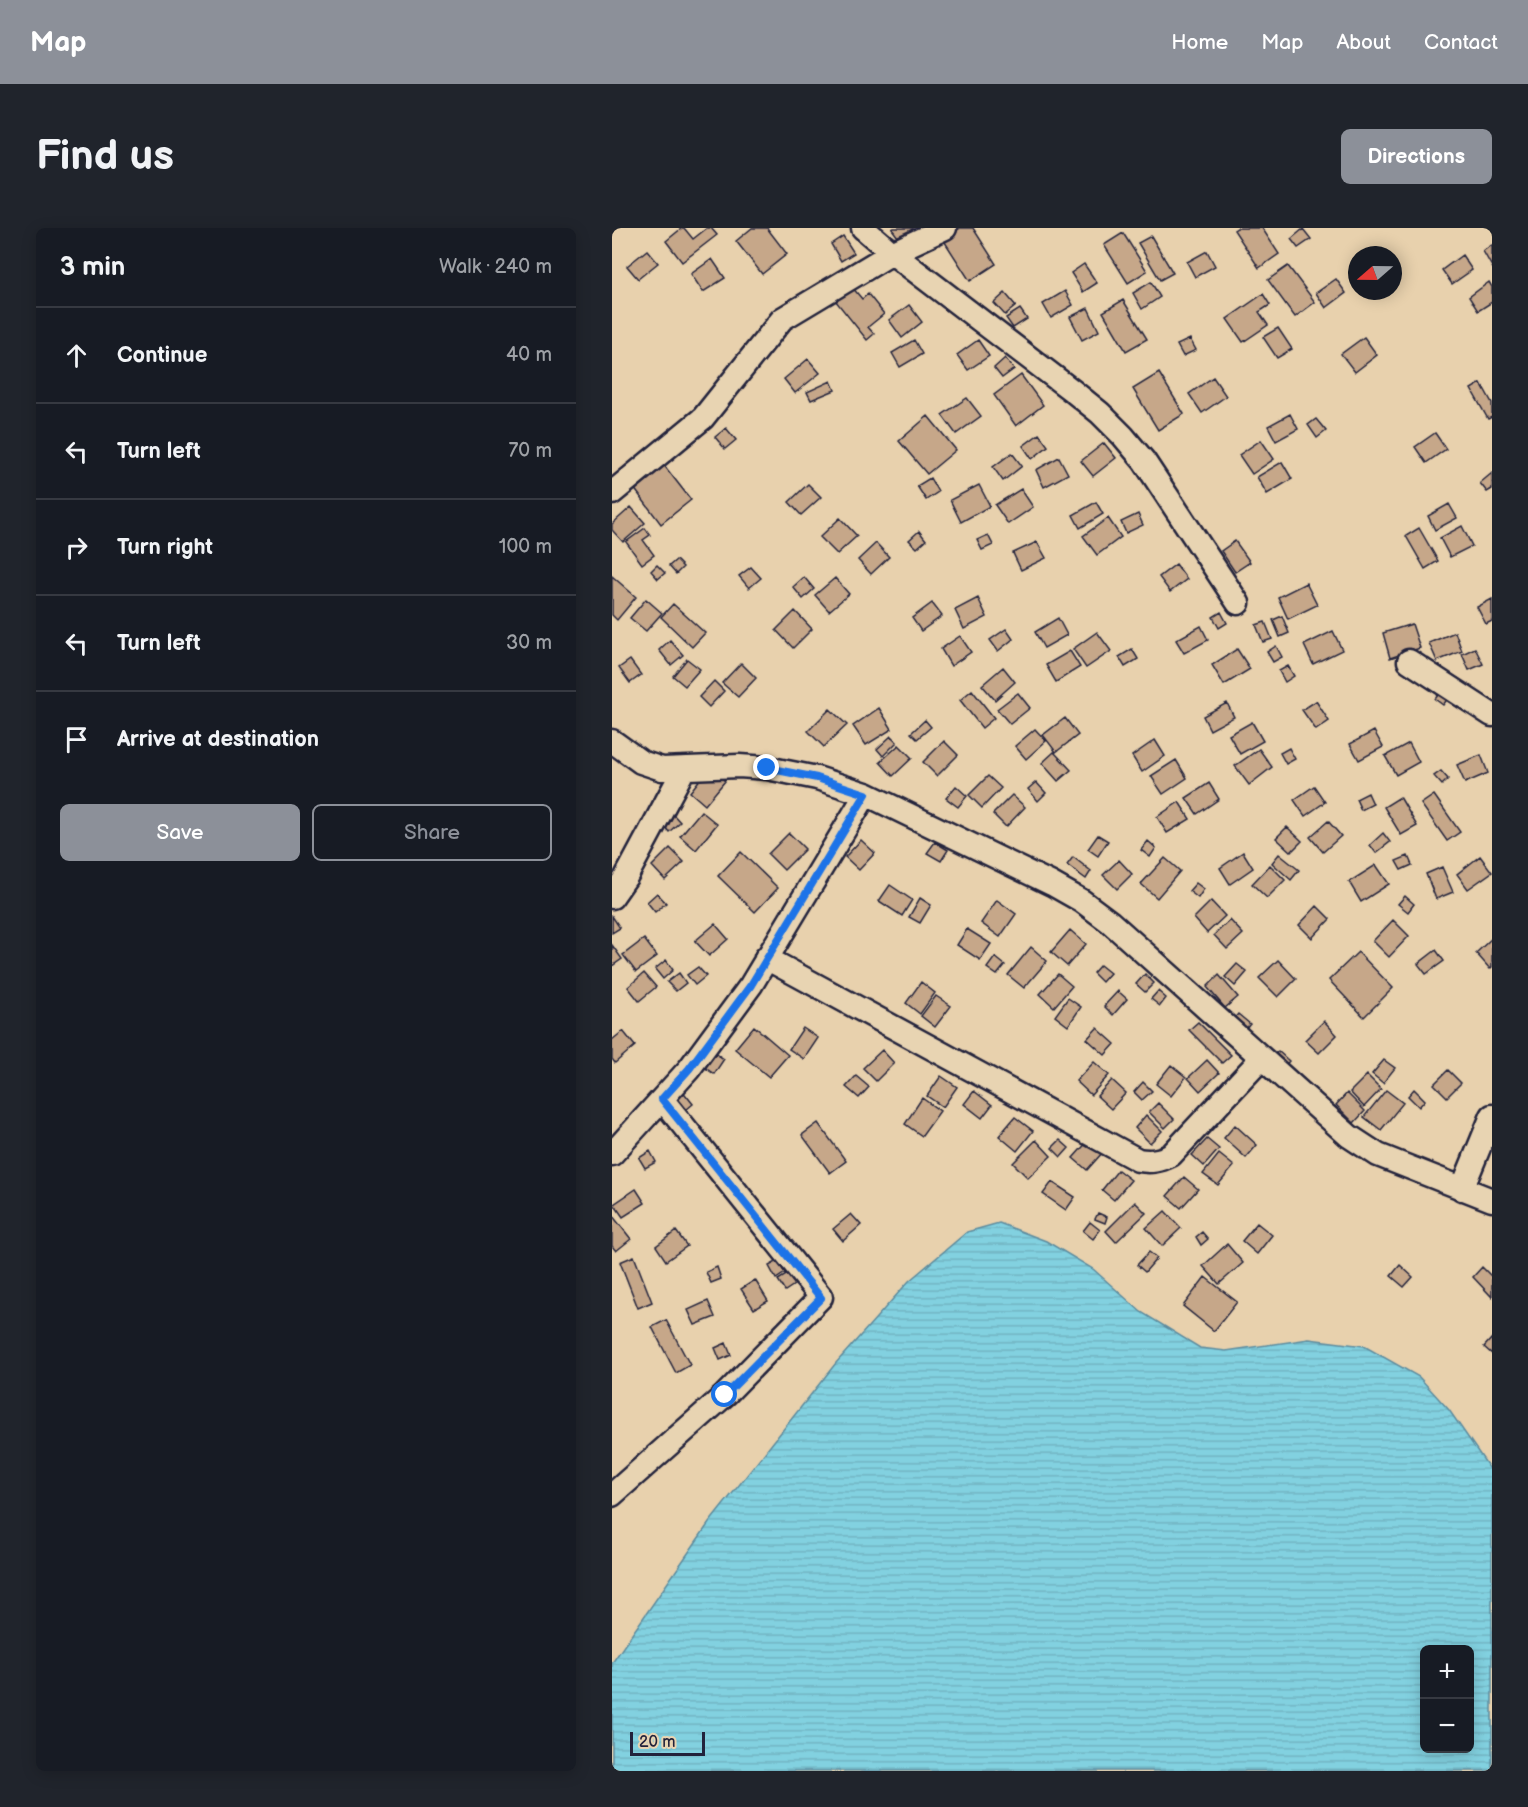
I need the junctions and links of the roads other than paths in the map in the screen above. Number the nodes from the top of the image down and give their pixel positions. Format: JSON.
{"nodes":[{"id":1,"x":863,"y":228,"type":"edge"},
{"id":2,"x":945,"y":228,"type":"edge"},
{"id":3,"x":892,"y":253,"type":"junction"},
{"id":4,"x":612,"y":494,"type":"edge"},
{"id":5,"x":1238,"y":603,"type":"dead end"},
{"id":6,"x":1409,"y":661,"type":"dead end"},
{"id":7,"x":1492,"y":715,"type":"edge"},
{"id":8,"x":612,"y":741,"type":"edge"},
{"id":9,"x":684,"y":769,"type":"junction"},
{"id":10,"x":866,"y":794,"type":"junction"},
{"id":11,"x":612,"y":897,"type":"edge"},
{"id":12,"x":766,"y":958,"type":"junction"},
{"id":13,"x":1262,"y":1058,"type":"junction"},
{"id":14,"x":662,"y":1099,"type":"junction"},
{"id":15,"x":1492,"y":1116,"type":"edge"},
{"id":16,"x":612,"y":1154,"type":"edge"},
{"id":17,"x":1462,"y":1189,"type":"junction"},
{"id":18,"x":1492,"y":1200,"type":"edge"},
{"id":19,"x":612,"y":1495,"type":"edge"}],
"edges":[{"from":1,"to":3,"type":"street"},
{"from":2,"to":3,"type":"street"},
{"from":3,"to":4,"type":"street"},
{"from":3,"to":5,"type":"street"},
{"from":6,"to":7,"type":"street"},
{"from":8,"to":9,"type":"street"},
{"from":9,"to":10,"type":"street"},
{"from":9,"to":11,"type":"street"},
{"from":10,"to":12,"type":"street"},
{"from":10,"to":13,"type":"street"},
{"from":12,"to":13,"type":"street"},
{"from":12,"to":14,"type":"street"},
{"from":13,"to":17,"type":"street"},
{"from":14,"to":16,"type":"street"},
{"from":14,"to":19,"type":"street"},
{"from":15,"to":17,"type":"street"},
{"from":17,"to":18,"type":"street"}]}
